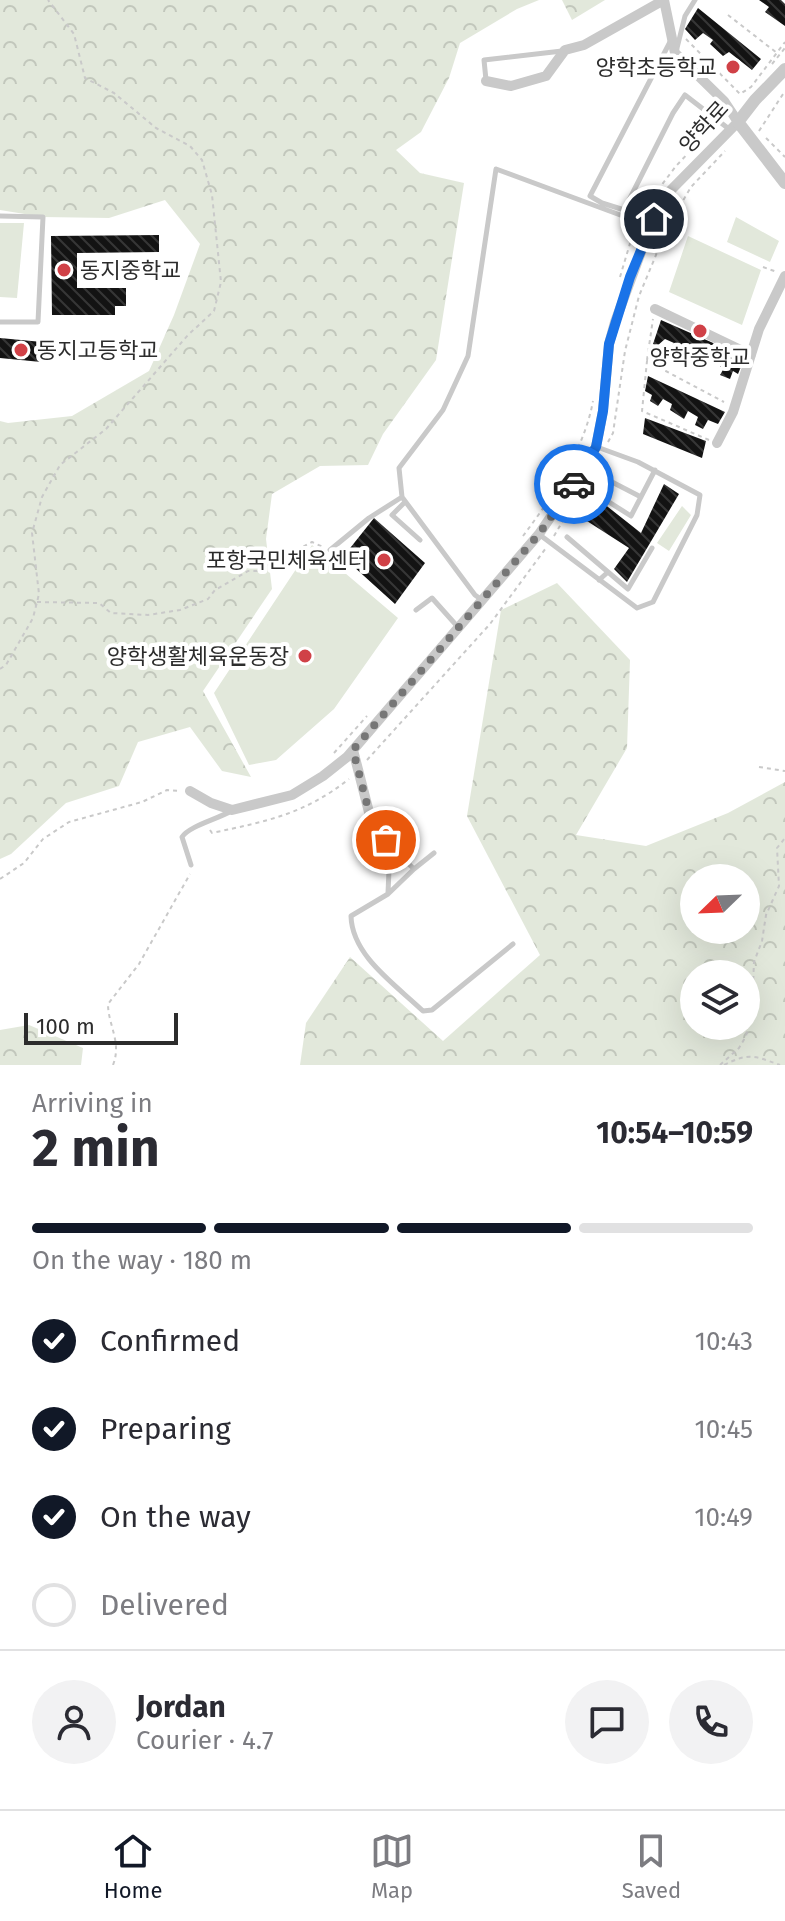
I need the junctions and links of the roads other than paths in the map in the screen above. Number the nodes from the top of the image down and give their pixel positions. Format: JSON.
{"nodes":[{"id":1,"x":664,"y":0,"type":"edge"},
{"id":2,"x":695,"y":0,"type":"edge"},
{"id":3,"x":676,"y":36,"type":"junction"},
{"id":4,"x":565,"y":50,"type":"junction"},
{"id":5,"x":785,"y":69,"type":"edge"},
{"id":6,"x":486,"y":81,"type":"joint"},
{"id":7,"x":734,"y":126,"type":"junction"},
{"id":8,"x":785,"y":183,"type":"edge"},
{"id":9,"x":624,"y":210,"type":"junction"},
{"id":10,"x":0,"y":216,"type":"edge"},
{"id":11,"x":653,"y":223,"type":"junction"},
{"id":12,"x":785,"y":276,"type":"edge"},
{"id":13,"x":655,"y":309,"type":"road end"},
{"id":14,"x":0,"y":322,"type":"edge"},
{"id":15,"x":751,"y":355,"type":"junction"},
{"id":16,"x":717,"y":443,"type":"road end"},
{"id":17,"x":600,"y":448,"type":"junction"},
{"id":18,"x":655,"y":470,"type":"junction"},
{"id":19,"x":641,"y":497,"type":"junction"},
{"id":20,"x":404,"y":500,"type":"junction"},
{"id":21,"x":539,"y":534,"type":"junction"},
{"id":22,"x":567,"y":537,"type":"dead end"},
{"id":23,"x":420,"y":540,"type":"dead end"},
{"id":24,"x":652,"y":548,"type":"dead end"},
{"id":25,"x":330,"y":550,"type":"road end"},
{"id":26,"x":608,"y":572,"type":"junction"},
{"id":27,"x":599,"y":580,"type":"junction"},
{"id":28,"x":483,"y":600,"type":"junction"},
{"id":29,"x":416,"y":610,"type":"dead end"},
{"id":30,"x":458,"y":627,"type":"junction"},
{"id":31,"x":353,"y":750,"type":"junction"},
{"id":32,"x":190,"y":791,"type":"road end"},
{"id":33,"x":232,"y":810,"type":"junction"},
{"id":34,"x":390,"y":846,"type":"junction"},
{"id":35,"x":434,"y":853,"type":"dead end"},
{"id":36,"x":191,"y":865,"type":"road end"},
{"id":37,"x":414,"y":869,"type":"junction"},
{"id":38,"x":388,"y":894,"type":"junction"},
{"id":39,"x":513,"y":944,"type":"dead end"}],
"edges":[{"from":1,"to":3,"type":"street"},
{"from":1,"to":4,"type":"street"},
{"from":2,"to":3,"type":"lane"},
{"from":3,"to":7,"type":"street"},
{"from":3,"to":9,"type":"lane"},
{"from":4,"to":6,"type":"street"},
{"from":4,"to":6,"type":"lane"},
{"from":5,"to":7,"type":"street","name":"양학로"},
{"from":7,"to":8,"type":"street"},
{"from":7,"to":9,"type":"lane"},
{"from":7,"to":11,"type":"street","name":"양학로"},
{"from":9,"to":11,"type":"lane"},
{"from":10,"to":14,"type":"lane"},
{"from":11,"to":17,"type":"street","name":"양학로"},
{"from":11,"to":20,"type":"lane"},
{"from":12,"to":15,"type":"street"},
{"from":13,"to":15,"type":"street"},
{"from":15,"to":16,"type":"street"},
{"from":17,"to":18,"type":"lane"},
{"from":17,"to":21,"type":"street","name":"양학로"},
{"from":18,"to":19,"type":"lane"},
{"from":18,"to":27,"type":"lane"},
{"from":19,"to":19,"type":"lane"},
{"from":20,"to":23,"type":"lane"},
{"from":20,"to":25,"type":"lane"},
{"from":20,"to":28,"type":"lane"},
{"from":21,"to":27,"type":"lane"},
{"from":21,"to":28,"type":"street","name":"양학로"},
{"from":22,"to":26,"type":"lane"},
{"from":24,"to":26,"type":"lane"},
{"from":26,"to":27,"type":"lane"},
{"from":28,"to":30,"type":"street","name":"양학로"},
{"from":29,"to":30,"type":"lane"},
{"from":30,"to":31,"type":"street","name":"양학로"},
{"from":31,"to":33,"type":"street","name":"양학로"},
{"from":31,"to":34,"type":"street"},
{"from":32,"to":33,"type":"street"},
{"from":33,"to":36,"type":"lane"},
{"from":34,"to":37,"type":"lane"},
{"from":34,"to":38,"type":"lane"},
{"from":35,"to":37,"type":"lane"},
{"from":37,"to":38,"type":"lane"},
{"from":38,"to":39,"type":"lane"}]}
